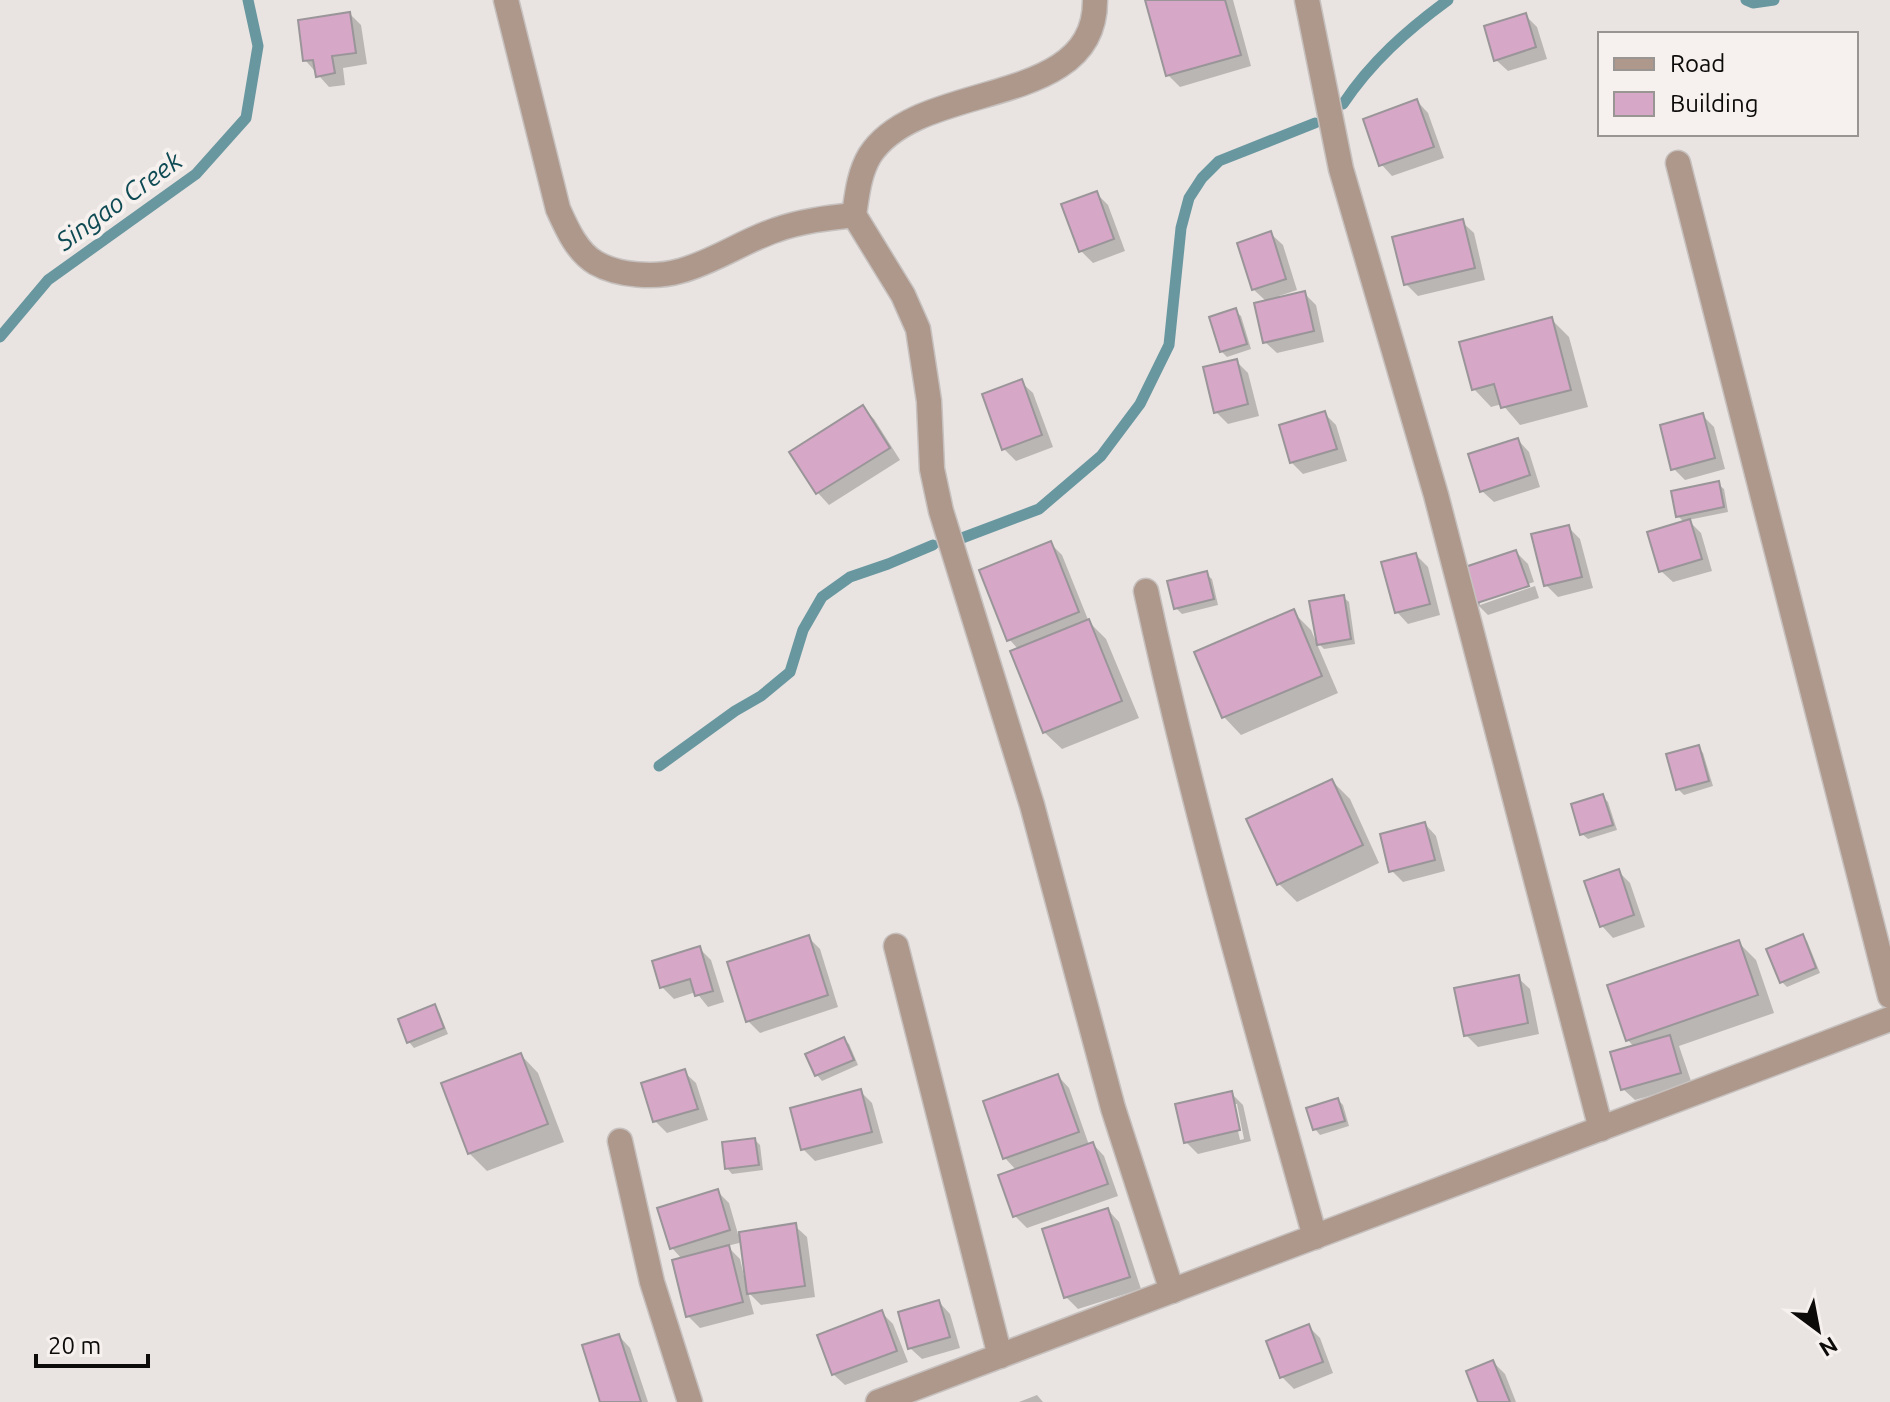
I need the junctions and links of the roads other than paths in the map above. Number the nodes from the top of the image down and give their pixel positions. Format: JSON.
{"nodes":[{"id":1,"x":506,"y":0,"type":"edge"},
{"id":2,"x":1095,"y":0,"type":"edge"},
{"id":3,"x":1307,"y":0,"type":"edge"},
{"id":4,"x":1678,"y":163,"type":"dead end"},
{"id":5,"x":854,"y":215,"type":"junction"},
{"id":6,"x":1146,"y":591,"type":"dead end"},
{"id":7,"x":896,"y":946,"type":"dead end"},
{"id":8,"x":1890,"y":996,"type":"edge"},
{"id":9,"x":1890,"y":1019,"type":"edge"},
{"id":10,"x":1601,"y":1129,"type":"junction"},
{"id":11,"x":620,"y":1141,"type":"dead end"},
{"id":12,"x":1315,"y":1237,"type":"junction"},
{"id":13,"x":1172,"y":1291,"type":"junction"},
{"id":14,"x":1000,"y":1356,"type":"junction"},
{"id":15,"x":690,"y":1402,"type":"edge"},
{"id":16,"x":878,"y":1402,"type":"edge"}],
"edges":[{"from":1,"to":5,"type":"street"},
{"from":2,"to":5,"type":"street"},
{"from":3,"to":10,"type":"street"},
{"from":4,"to":8,"type":"street"},
{"from":5,"to":13,"type":"street"},
{"from":6,"to":12,"type":"street"},
{"from":7,"to":14,"type":"street"},
{"from":9,"to":10,"type":"street"},
{"from":10,"to":12,"type":"street"},
{"from":11,"to":15,"type":"street"},
{"from":12,"to":13,"type":"street"},
{"from":13,"to":14,"type":"street"},
{"from":14,"to":16,"type":"street"}]}
